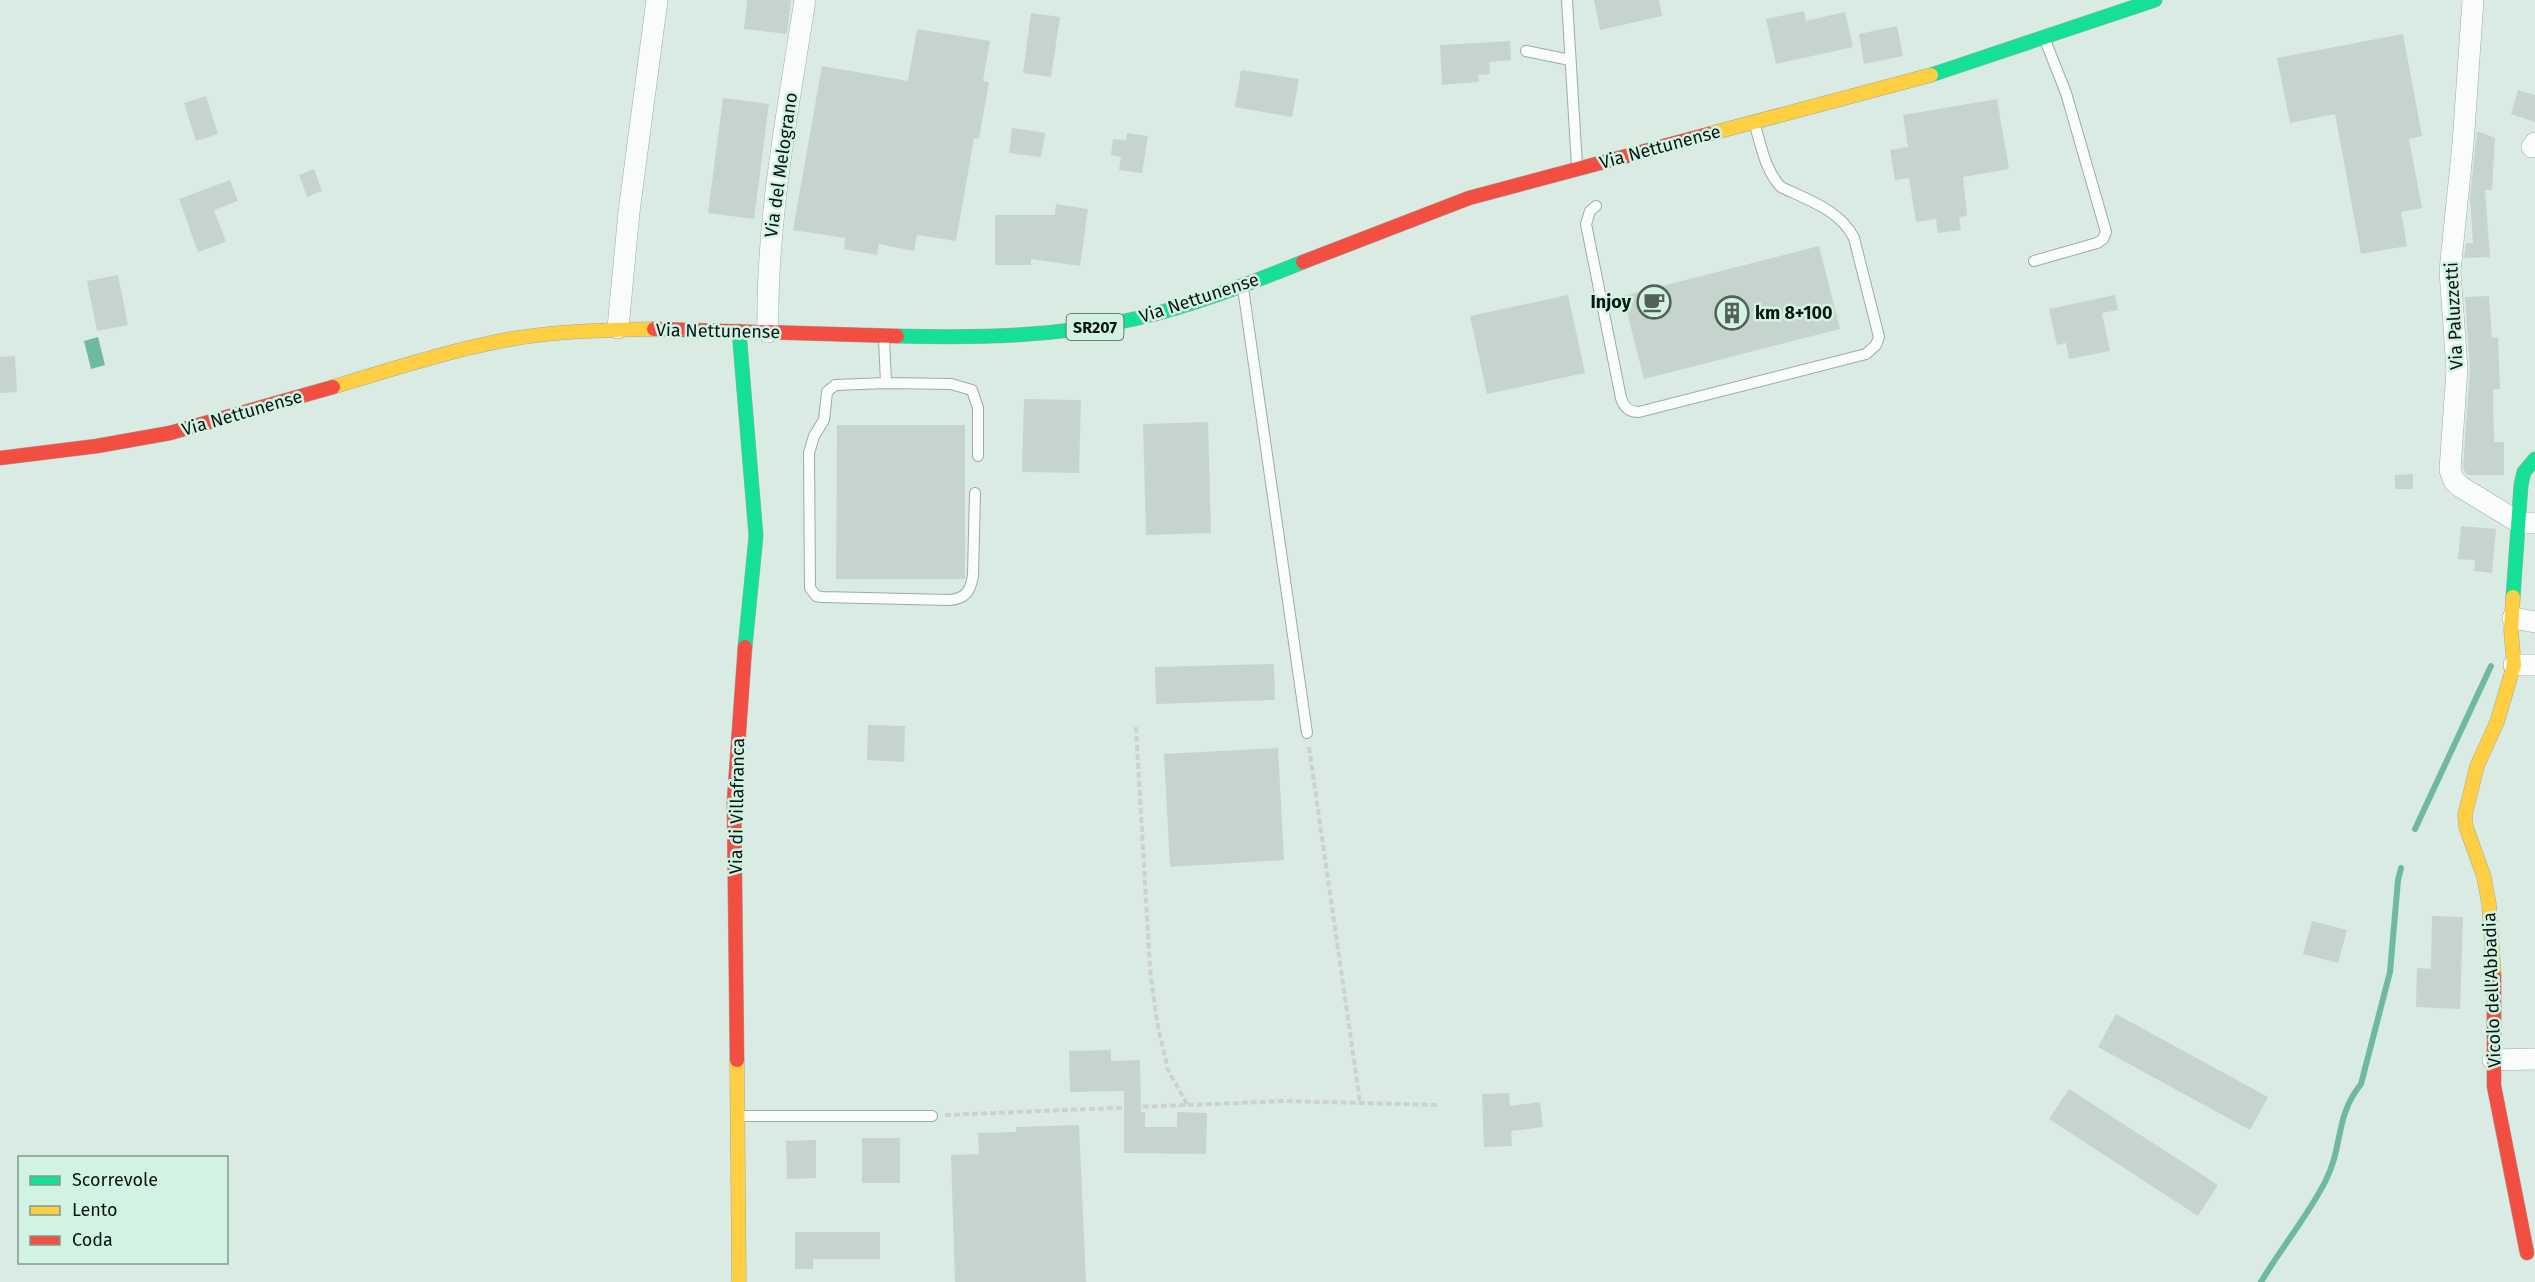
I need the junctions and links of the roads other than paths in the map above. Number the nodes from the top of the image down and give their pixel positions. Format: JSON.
{"nodes":[{"id":1,"x":657,"y":0,"type":"edge"},
{"id":2,"x":805,"y":0,"type":"edge"},
{"id":3,"x":1567,"y":0,"type":"edge"},
{"id":4,"x":2155,"y":0,"type":"edge"},
{"id":5,"x":2473,"y":0,"type":"edge"},
{"id":6,"x":2044,"y":37,"type":"junction"},
{"id":7,"x":1526,"y":51,"type":"dead end"},
{"id":8,"x":1570,"y":60,"type":"junction"},
{"id":9,"x":1754,"y":122,"type":"junction"},
{"id":10,"x":1577,"y":169,"type":"junction"},
{"id":11,"x":1596,"y":206,"type":"dead end"},
{"id":12,"x":2034,"y":261,"type":"dead end"},
{"id":13,"x":1242,"y":285,"type":"junction"},
{"id":14,"x":618,"y":328,"type":"junction"},
{"id":15,"x":739,"y":331,"type":"junction"},
{"id":16,"x":768,"y":332,"type":"junction"},
{"id":17,"x":884,"y":335,"type":"junction"},
{"id":18,"x":886,"y":383,"type":"junction"},
{"id":19,"x":978,"y":456,"type":"dead end"},
{"id":20,"x":0,"y":458,"type":"edge"},
{"id":21,"x":2535,"y":459,"type":"edge"},
{"id":22,"x":975,"y":493,"type":"dead end"},
{"id":23,"x":2528,"y":523,"type":"edge"},
{"id":24,"x":2513,"y":618,"type":"junction"},
{"id":25,"x":2535,"y":622,"type":"edge"},
{"id":26,"x":2524,"y":665,"type":"edge"},
{"id":27,"x":1307,"y":733,"type":"road end"},
{"id":28,"x":2535,"y":1059,"type":"edge"},
{"id":29,"x":2493,"y":1060,"type":"junction"},
{"id":30,"x":736,"y":1116,"type":"junction"},
{"id":31,"x":932,"y":1116,"type":"road end"},
{"id":32,"x":2527,"y":1253,"type":"dead end"},
{"id":33,"x":739,"y":1282,"type":"edge"}],
"edges":[{"from":1,"to":14,"type":"street"},
{"from":2,"to":16,"type":"street","name":"Via del Melograno"},
{"from":3,"to":8,"type":"lane"},
{"from":4,"to":6,"type":"main road","name":"Via Nettunense","number":"SR207"},
{"from":5,"to":23,"type":"street","name":"Via Paluzzetti"},
{"from":6,"to":9,"type":"main road","name":"Via Nettunense","number":"SR207"},
{"from":6,"to":12,"type":"lane"},
{"from":7,"to":8,"type":"lane"},
{"from":8,"to":10,"type":"lane"},
{"from":9,"to":10,"type":"main road","name":"Via Nettunense","number":"SR207"},
{"from":9,"to":11,"type":"lane"},
{"from":10,"to":13,"type":"main road","name":"Via Nettunense","number":"SR207"},
{"from":13,"to":17,"type":"main road","name":"Via Nettunense","number":"SR207"},
{"from":13,"to":27,"type":"lane"},
{"from":14,"to":15,"type":"main road","name":"Via Nettunense","number":"SR207"},
{"from":14,"to":20,"type":"main road","name":"Via Nettunense","number":"SR207"},
{"from":15,"to":16,"type":"main road","name":"Via Nettunense","number":"SR207"},
{"from":15,"to":30,"type":"main road","name":"Via di Villafranca"},
{"from":16,"to":17,"type":"main road","name":"Via Nettunense","number":"SR207"},
{"from":17,"to":18,"type":"lane"},
{"from":18,"to":19,"type":"lane"},
{"from":18,"to":22,"type":"lane"},
{"from":21,"to":23,"type":"main road","name":"Vicolo dell'Abbadia"},
{"from":23,"to":24,"type":"main road","name":"Vicolo dell'Abbadia"},
{"from":24,"to":25,"type":"street"},
{"from":24,"to":26,"type":"main road","name":"Vicolo dell'Abbadia"},
{"from":26,"to":29,"type":"main road","name":"Vicolo dell'Abbadia"},
{"from":28,"to":29,"type":"street"},
{"from":29,"to":32,"type":"main road","name":"Vicolo dell'Abbadia"},
{"from":30,"to":31,"type":"lane"},
{"from":30,"to":33,"type":"main road","name":"Via di Villafranca"}]}
